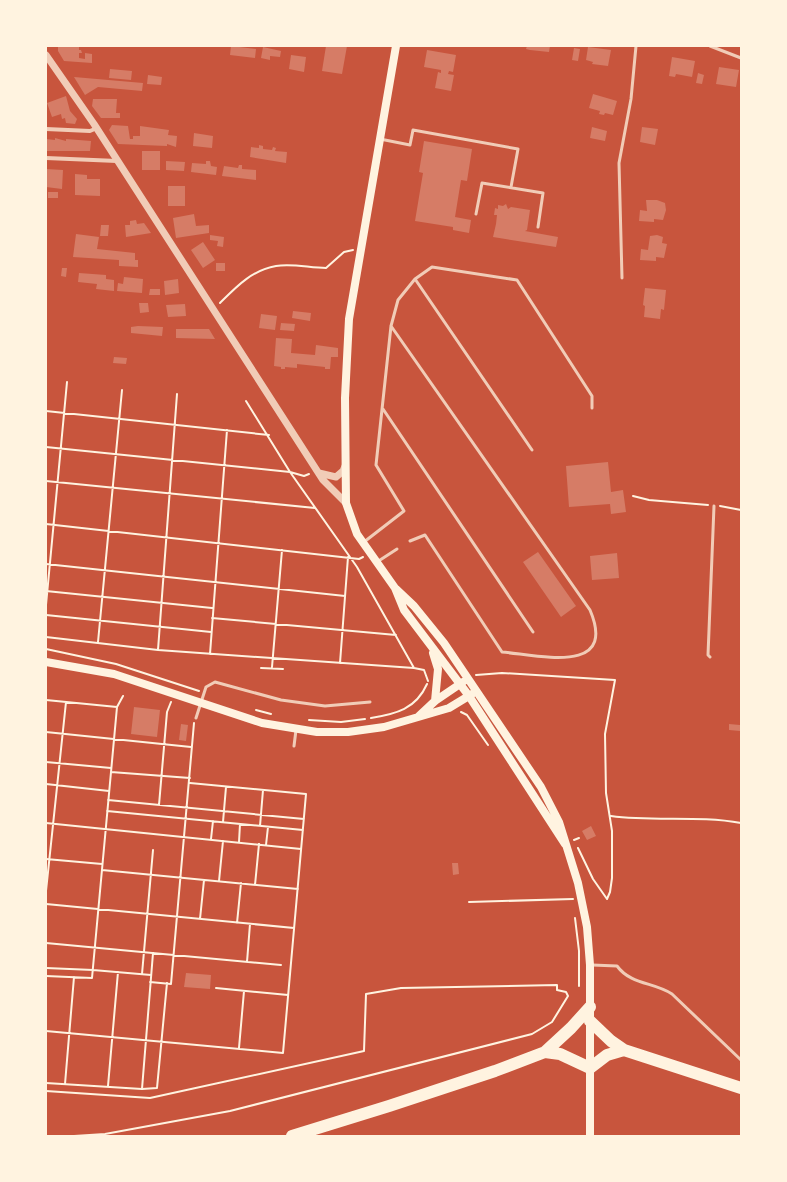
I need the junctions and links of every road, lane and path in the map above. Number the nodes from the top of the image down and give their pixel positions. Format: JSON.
{"nodes":[{"id":1,"x":396,"y":46,"type":"edge"},
{"id":2,"x":636,"y":46,"type":"edge"},
{"id":3,"x":710,"y":46,"type":"edge"},
{"id":4,"x":46,"y":55,"type":"edge"},
{"id":5,"x":741,"y":58,"type":"edge"},
{"id":6,"x":97,"y":128,"type":"junction"},
{"id":7,"x":46,"y":129,"type":"edge"},
{"id":8,"x":378,"y":139,"type":"junction"},
{"id":9,"x":46,"y":158,"type":"edge"},
{"id":10,"x":117,"y":161,"type":"junction"},
{"id":11,"x":510,"y":187,"type":"junction"},
{"id":12,"x":476,"y":214,"type":"dead end"},
{"id":13,"x":538,"y":227,"type":"dead end"},
{"id":14,"x":354,"y":250,"type":"dead end"},
{"id":15,"x":622,"y":278,"type":"dead end"},
{"id":16,"x":415,"y":279,"type":"junction"},
{"id":17,"x":214,"y":310,"type":"junction"},
{"id":18,"x":391,"y":326,"type":"junction"},
{"id":19,"x":67,"y":382,"type":"dead end"},
{"id":20,"x":122,"y":390,"type":"dead end"},
{"id":21,"x":177,"y":394,"type":"dead end"},
{"id":22,"x":246,"y":401,"type":"dead end"},
{"id":23,"x":592,"y":408,"type":"dead end"},
{"id":24,"x":383,"y":409,"type":"junction"},
{"id":25,"x":46,"y":411,"type":"edge"},
{"id":26,"x":64,"y":412,"type":"junction"},
{"id":27,"x":120,"y":419,"type":"junction"},
{"id":28,"x":175,"y":426,"type":"junction"},
{"id":29,"x":227,"y":430,"type":"junction"},
{"id":30,"x":269,"y":436,"type":"junction"},
{"id":31,"x":46,"y":447,"type":"edge"},
{"id":32,"x":61,"y":448,"type":"junction"},
{"id":33,"x":532,"y":450,"type":"dead end"},
{"id":34,"x":116,"y":455,"type":"junction"},
{"id":35,"x":173,"y":460,"type":"junction"},
{"id":36,"x":225,"y":465,"type":"junction"},
{"id":37,"x":345,"y":466,"type":"junction"},
{"id":38,"x":290,"y":472,"type":"junction"},
{"id":39,"x":319,"y":473,"type":"junction"},
{"id":40,"x":310,"y":474,"type":"dead end"},
{"id":41,"x":46,"y":482,"type":"edge"},
{"id":42,"x":57,"y":483,"type":"junction"},
{"id":43,"x":113,"y":489,"type":"junction"},
{"id":44,"x":170,"y":493,"type":"junction"},
{"id":45,"x":633,"y":496,"type":"dead end"},
{"id":46,"x":223,"y":499,"type":"junction"},
{"id":47,"x":346,"y":503,"type":"junction"},
{"id":48,"x":714,"y":506,"type":"junction"},
{"id":49,"x":315,"y":508,"type":"junction"},
{"id":50,"x":741,"y":510,"type":"edge"},
{"id":51,"x":46,"y":524,"type":"edge"},
{"id":52,"x":55,"y":525,"type":"junction"},
{"id":53,"x":110,"y":532,"type":"junction"},
{"id":54,"x":166,"y":537,"type":"junction"},
{"id":55,"x":410,"y":541,"type":"dead end"},
{"id":56,"x":363,"y":543,"type":"junction"},
{"id":57,"x":218,"y":544,"type":"junction"},
{"id":58,"x":397,"y":548,"type":"dead end"},
{"id":59,"x":282,"y":550,"type":"junction"},
{"id":60,"x":364,"y":556,"type":"dead end"},
{"id":61,"x":348,"y":557,"type":"junction"},
{"id":62,"x":377,"y":562,"type":"junction"},
{"id":63,"x":46,"y":564,"type":"edge"},
{"id":64,"x":50,"y":564,"type":"junction"},
{"id":65,"x":106,"y":571,"type":"junction"},
{"id":66,"x":164,"y":577,"type":"junction"},
{"id":67,"x":216,"y":583,"type":"junction"},
{"id":68,"x":395,"y":588,"type":"junction"},
{"id":69,"x":279,"y":589,"type":"junction"},
{"id":70,"x":47,"y":591,"type":"edge"},
{"id":71,"x":345,"y":596,"type":"junction"},
{"id":72,"x":103,"y":597,"type":"junction"},
{"id":73,"x":162,"y":603,"type":"junction"},
{"id":74,"x":46,"y":605,"type":"edge"},
{"id":75,"x":212,"y":608,"type":"junction"},
{"id":76,"x":46,"y":615,"type":"edge"},
{"id":77,"x":212,"y":618,"type":"junction"},
{"id":78,"x":100,"y":621,"type":"junction"},
{"id":79,"x":275,"y":623,"type":"junction"},
{"id":80,"x":160,"y":626,"type":"junction"},
{"id":81,"x":343,"y":630,"type":"junction"},
{"id":82,"x":211,"y":632,"type":"junction"},
{"id":83,"x":533,"y":632,"type":"dead end"},
{"id":84,"x":396,"y":635,"type":"junction"},
{"id":85,"x":46,"y":637,"type":"edge"},
{"id":86,"x":98,"y":642,"type":"junction"},
{"id":87,"x":428,"y":643,"type":"junction"},
{"id":88,"x":158,"y":650,"type":"junction"},
{"id":89,"x":210,"y":654,"type":"junction"},
{"id":90,"x":710,"y":657,"type":"dead end"},
{"id":91,"x":273,"y":659,"type":"junction"},
{"id":92,"x":46,"y":662,"type":"edge"},
{"id":93,"x":340,"y":663,"type":"junction"},
{"id":94,"x":272,"y":667,"type":"junction"},
{"id":95,"x":261,"y":668,"type":"dead end"},
{"id":96,"x":414,"y":668,"type":"junction"},
{"id":97,"x":283,"y":669,"type":"dead end"},
{"id":98,"x":488,"y":673,"type":"dead end"},
{"id":99,"x":468,"y":679,"type":"junction"},
{"id":100,"x":428,"y":682,"type":"dead end"},
{"id":101,"x":460,"y":684,"type":"junction"},
{"id":102,"x":476,"y":691,"type":"junction"},
{"id":103,"x":123,"y":696,"type":"dead end"},
{"id":104,"x":469,"y":696,"type":"junction"},
{"id":105,"x":46,"y":700,"type":"edge"},
{"id":106,"x":435,"y":701,"type":"junction"},
{"id":107,"x":66,"y":702,"type":"junction"},
{"id":108,"x":171,"y":702,"type":"dead end"},
{"id":109,"x":370,"y":702,"type":"dead end"},
{"id":110,"x":200,"y":703,"type":"junction"},
{"id":111,"x":117,"y":708,"type":"junction"},
{"id":112,"x":462,"y":712,"type":"dead end"},
{"id":113,"x":418,"y":716,"type":"junction"},
{"id":114,"x":196,"y":718,"type":"joint"},
{"id":115,"x":296,"y":730,"type":"junction"},
{"id":116,"x":46,"y":732,"type":"edge"},
{"id":117,"x":62,"y":734,"type":"junction"},
{"id":118,"x":114,"y":739,"type":"junction"},
{"id":119,"x":164,"y":744,"type":"junction"},
{"id":120,"x":489,"y":745,"type":"dead end"},
{"id":121,"x":294,"y":746,"type":"dead end"},
{"id":122,"x":192,"y":747,"type":"junction"},
{"id":123,"x":46,"y":762,"type":"edge"},
{"id":124,"x":59,"y":763,"type":"junction"},
{"id":125,"x":111,"y":770,"type":"junction"},
{"id":126,"x":162,"y":776,"type":"junction"},
{"id":127,"x":190,"y":778,"type":"junction"},
{"id":128,"x":190,"y":783,"type":"junction"},
{"id":129,"x":46,"y":784,"type":"edge"},
{"id":130,"x":57,"y":785,"type":"junction"},
{"id":131,"x":226,"y":786,"type":"junction"},
{"id":132,"x":263,"y":790,"type":"junction"},
{"id":133,"x":109,"y":791,"type":"junction"},
{"id":134,"x":108,"y":800,"type":"junction"},
{"id":135,"x":159,"y":805,"type":"junction"},
{"id":136,"x":187,"y":808,"type":"junction"},
{"id":137,"x":107,"y":811,"type":"junction"},
{"id":138,"x":224,"y":811,"type":"junction"},
{"id":139,"x":261,"y":815,"type":"junction"},
{"id":140,"x":611,"y":816,"type":"junction"},
{"id":141,"x":186,"y":819,"type":"junction"},
{"id":142,"x":304,"y":819,"type":"junction"},
{"id":143,"x":213,"y":821,"type":"junction"},
{"id":144,"x":223,"y":822,"type":"junction"},
{"id":145,"x":741,"y":822,"type":"edge"},
{"id":146,"x":46,"y":823,"type":"edge"},
{"id":147,"x":53,"y":824,"type":"junction"},
{"id":148,"x":240,"y":824,"type":"junction"},
{"id":149,"x":260,"y":826,"type":"junction"},
{"id":150,"x":268,"y":827,"type":"junction"},
{"id":151,"x":106,"y":828,"type":"junction"},
{"id":152,"x":303,"y":830,"type":"junction"},
{"id":153,"x":184,"y":836,"type":"junction"},
{"id":154,"x":572,"y":836,"type":"dead end"},
{"id":155,"x":579,"y":838,"type":"dead end"},
{"id":156,"x":211,"y":839,"type":"junction"},
{"id":157,"x":574,"y":840,"type":"junction"},
{"id":158,"x":223,"y":841,"type":"junction"},
{"id":159,"x":239,"y":842,"type":"junction"},
{"id":160,"x":259,"y":844,"type":"junction"},
{"id":161,"x":565,"y":844,"type":"junction"},
{"id":162,"x":266,"y":845,"type":"junction"},
{"id":163,"x":301,"y":849,"type":"junction"},
{"id":164,"x":153,"y":850,"type":"dead end"},
{"id":165,"x":46,"y":859,"type":"edge"},
{"id":166,"x":49,"y":859,"type":"junction"},
{"id":167,"x":102,"y":864,"type":"junction"},
{"id":168,"x":102,"y":870,"type":"junction"},
{"id":169,"x":151,"y":874,"type":"junction"},
{"id":170,"x":181,"y":877,"type":"junction"},
{"id":171,"x":204,"y":880,"type":"junction"},
{"id":172,"x":219,"y":881,"type":"junction"},
{"id":173,"x":241,"y":884,"type":"junction"},
{"id":174,"x":255,"y":885,"type":"junction"},
{"id":175,"x":298,"y":889,"type":"junction"},
{"id":176,"x":46,"y":891,"type":"edge"},
{"id":177,"x":469,"y":902,"type":"dead end"},
{"id":178,"x":46,"y":904,"type":"edge"},
{"id":179,"x":573,"y":906,"type":"dead end"},
{"id":180,"x":98,"y":910,"type":"junction"},
{"id":181,"x":147,"y":914,"type":"junction"},
{"id":182,"x":574,"y":914,"type":"dead end"},
{"id":183,"x":178,"y":917,"type":"junction"},
{"id":184,"x":200,"y":919,"type":"junction"},
{"id":185,"x":237,"y":923,"type":"junction"},
{"id":186,"x":250,"y":924,"type":"junction"},
{"id":187,"x":294,"y":928,"type":"junction"},
{"id":188,"x":46,"y":943,"type":"edge"},
{"id":189,"x":95,"y":948,"type":"junction"},
{"id":190,"x":144,"y":952,"type":"junction"},
{"id":191,"x":153,"y":953,"type":"junction"},
{"id":192,"x":173,"y":954,"type":"junction"},
{"id":193,"x":247,"y":962,"type":"junction"},
{"id":194,"x":280,"y":965,"type":"dead end"},
{"id":195,"x":590,"y":965,"type":"junction"},
{"id":196,"x":46,"y":968,"type":"edge"},
{"id":197,"x":93,"y":970,"type":"junction"},
{"id":198,"x":118,"y":972,"type":"junction"},
{"id":199,"x":142,"y":974,"type":"junction"},
{"id":200,"x":151,"y":975,"type":"junction"},
{"id":201,"x":46,"y":976,"type":"edge"},
{"id":202,"x":74,"y":977,"type":"junction"},
{"id":203,"x":150,"y":982,"type":"junction"},
{"id":204,"x":167,"y":983,"type":"junction"},
{"id":205,"x":579,"y":986,"type":"dead end"},
{"id":206,"x":216,"y":988,"type":"dead end"},
{"id":207,"x":244,"y":990,"type":"junction"},
{"id":208,"x":288,"y":995,"type":"junction"},
{"id":209,"x":590,"y":1007,"type":"junction"},
{"id":210,"x":590,"y":1021,"type":"junction"},
{"id":211,"x":46,"y":1031,"type":"edge"},
{"id":212,"x":70,"y":1033,"type":"junction"},
{"id":213,"x":112,"y":1037,"type":"junction"},
{"id":214,"x":146,"y":1039,"type":"junction"},
{"id":215,"x":161,"y":1041,"type":"junction"},
{"id":216,"x":239,"y":1048,"type":"junction"},
{"id":217,"x":624,"y":1050,"type":"junction"},
{"id":218,"x":545,"y":1052,"type":"junction"},
{"id":219,"x":741,"y":1060,"type":"edge"},
{"id":220,"x":590,"y":1068,"type":"junction"},
{"id":221,"x":46,"y":1083,"type":"edge"},
{"id":222,"x":65,"y":1084,"type":"junction"},
{"id":223,"x":108,"y":1086,"type":"junction"},
{"id":224,"x":741,"y":1088,"type":"edge"},
{"id":225,"x":142,"y":1089,"type":"junction"},
{"id":226,"x":46,"y":1091,"type":"edge"},
{"id":227,"x":590,"y":1133,"type":"edge"},
{"id":228,"x":74,"y":1136,"type":"edge"},
{"id":229,"x":292,"y":1136,"type":"edge"}],
"edges":[{"from":1,"to":8,"type":"main road"},
{"from":2,"to":15,"type":"lane"},
{"from":3,"to":5,"type":"lane"},
{"from":4,"to":6,"type":"street"},
{"from":6,"to":7,"type":"street"},
{"from":6,"to":10,"type":"street"},
{"from":8,"to":11,"type":"lane"},
{"from":8,"to":37,"type":"main road"},
{"from":9,"to":10,"type":"street"},
{"from":10,"to":17,"type":"street"},
{"from":11,"to":12,"type":"lane"},
{"from":11,"to":13,"type":"lane"},
{"from":14,"to":17,"type":"path"},
{"from":16,"to":18,"type":"lane"},
{"from":16,"to":23,"type":"lane"},
{"from":16,"to":33,"type":"lane"},
{"from":17,"to":39,"type":"street"},
{"from":18,"to":24,"type":"lane"},
{"from":18,"to":55,"type":"lane"},
{"from":19,"to":26,"type":"path"},
{"from":20,"to":27,"type":"path"},
{"from":21,"to":28,"type":"path"},
{"from":22,"to":30,"type":"path"},
{"from":24,"to":56,"type":"lane"},
{"from":24,"to":83,"type":"lane"},
{"from":25,"to":26,"type":"path"},
{"from":26,"to":27,"type":"path"},
{"from":26,"to":32,"type":"path"},
{"from":27,"to":28,"type":"path"},
{"from":27,"to":34,"type":"path"},
{"from":28,"to":29,"type":"path"},
{"from":28,"to":35,"type":"path"},
{"from":29,"to":30,"type":"path"},
{"from":29,"to":36,"type":"path"},
{"from":30,"to":38,"type":"path"},
{"from":31,"to":32,"type":"path"},
{"from":32,"to":34,"type":"path"},
{"from":32,"to":42,"type":"path"},
{"from":34,"to":35,"type":"path"},
{"from":34,"to":43,"type":"path"},
{"from":35,"to":36,"type":"path"},
{"from":35,"to":44,"type":"path"},
{"from":36,"to":38,"type":"path"},
{"from":36,"to":46,"type":"path"},
{"from":37,"to":39,"type":"street"},
{"from":37,"to":47,"type":"main road"},
{"from":38,"to":40,"type":"path"},
{"from":38,"to":49,"type":"path"},
{"from":39,"to":47,"type":"street"},
{"from":41,"to":42,"type":"path"},
{"from":42,"to":43,"type":"path"},
{"from":42,"to":52,"type":"path"},
{"from":43,"to":44,"type":"path"},
{"from":43,"to":53,"type":"path"},
{"from":44,"to":46,"type":"path"},
{"from":44,"to":54,"type":"path"},
{"from":45,"to":48,"type":"path"},
{"from":46,"to":49,"type":"path"},
{"from":46,"to":57,"type":"path"},
{"from":47,"to":56,"type":"main road"},
{"from":48,"to":50,"type":"path"},
{"from":48,"to":90,"type":"lane"},
{"from":49,"to":61,"type":"path"},
{"from":51,"to":52,"type":"path"},
{"from":52,"to":53,"type":"path"},
{"from":52,"to":64,"type":"path"},
{"from":53,"to":54,"type":"path"},
{"from":53,"to":65,"type":"path"},
{"from":54,"to":57,"type":"path"},
{"from":54,"to":66,"type":"path"},
{"from":56,"to":62,"type":"main road"},
{"from":57,"to":59,"type":"path"},
{"from":57,"to":67,"type":"path"},
{"from":58,"to":62,"type":"lane"},
{"from":59,"to":61,"type":"path"},
{"from":59,"to":69,"type":"path"},
{"from":60,"to":61,"type":"path"},
{"from":61,"to":71,"type":"path"},
{"from":61,"to":84,"type":"path"},
{"from":62,"to":68,"type":"main road"},
{"from":63,"to":64,"type":"path"},
{"from":64,"to":65,"type":"path"},
{"from":64,"to":70,"type":"path"},
{"from":65,"to":66,"type":"path"},
{"from":65,"to":72,"type":"path"},
{"from":66,"to":67,"type":"path"},
{"from":66,"to":73,"type":"path"},
{"from":67,"to":69,"type":"path"},
{"from":67,"to":75,"type":"path"},
{"from":68,"to":87,"type":"main road"},
{"from":68,"to":99,"type":"main road"},
{"from":69,"to":71,"type":"path"},
{"from":69,"to":79,"type":"path"},
{"from":70,"to":72,"type":"path"},
{"from":70,"to":74,"type":"path"},
{"from":71,"to":81,"type":"path"},
{"from":72,"to":73,"type":"path"},
{"from":72,"to":78,"type":"path"},
{"from":73,"to":75,"type":"path"},
{"from":73,"to":80,"type":"path"},
{"from":75,"to":77,"type":"path"},
{"from":76,"to":78,"type":"path"},
{"from":77,"to":79,"type":"path"},
{"from":77,"to":82,"type":"path"},
{"from":78,"to":80,"type":"path"},
{"from":78,"to":86,"type":"path"},
{"from":79,"to":81,"type":"path"},
{"from":79,"to":91,"type":"path"},
{"from":80,"to":82,"type":"path"},
{"from":80,"to":88,"type":"path"},
{"from":81,"to":84,"type":"path"},
{"from":81,"to":93,"type":"path"},
{"from":82,"to":89,"type":"path"},
{"from":84,"to":96,"type":"path"},
{"from":85,"to":86,"type":"path"},
{"from":86,"to":88,"type":"path"},
{"from":87,"to":101,"type":"main road"},
{"from":87,"to":106,"type":"main road"},
{"from":88,"to":89,"type":"path"},
{"from":89,"to":91,"type":"path"},
{"from":91,"to":93,"type":"path"},
{"from":91,"to":94,"type":"path"},
{"from":92,"to":110,"type":"main road"},
{"from":93,"to":96,"type":"path"},
{"from":94,"to":95,"type":"path"},
{"from":94,"to":97,"type":"path"},
{"from":96,"to":100,"type":"path"},
{"from":98,"to":140,"type":"path"},
{"from":99,"to":101,"type":"main road"},
{"from":99,"to":102,"type":"main road"},
{"from":101,"to":104,"type":"main road"},
{"from":101,"to":106,"type":"main road"},
{"from":102,"to":104,"type":"main road"},
{"from":102,"to":161,"type":"main road"},
{"from":103,"to":111,"type":"path"},
{"from":104,"to":113,"type":"main road"},
{"from":104,"to":161,"type":"main road"},
{"from":105,"to":107,"type":"path"},
{"from":106,"to":113,"type":"main road"},
{"from":107,"to":111,"type":"path"},
{"from":107,"to":117,"type":"path"},
{"from":108,"to":119,"type":"path"},
{"from":109,"to":110,"type":"lane"},
{"from":110,"to":114,"type":"lane"},
{"from":110,"to":115,"type":"main road"},
{"from":111,"to":118,"type":"path"},
{"from":112,"to":120,"type":"path"},
{"from":113,"to":115,"type":"main road"},
{"from":114,"to":122,"type":"path"},
{"from":115,"to":121,"type":"lane"},
{"from":116,"to":117,"type":"path"},
{"from":117,"to":118,"type":"path"},
{"from":117,"to":124,"type":"path"},
{"from":118,"to":119,"type":"path"},
{"from":118,"to":125,"type":"path"},
{"from":119,"to":122,"type":"path"},
{"from":119,"to":126,"type":"path"},
{"from":122,"to":127,"type":"path"},
{"from":123,"to":124,"type":"path"},
{"from":124,"to":125,"type":"path"},
{"from":124,"to":130,"type":"path"},
{"from":125,"to":126,"type":"path"},
{"from":125,"to":133,"type":"path"},
{"from":126,"to":127,"type":"path"},
{"from":126,"to":135,"type":"path"},
{"from":127,"to":128,"type":"path"},
{"from":128,"to":131,"type":"path"},
{"from":128,"to":136,"type":"path"},
{"from":129,"to":130,"type":"path"},
{"from":130,"to":133,"type":"path"},
{"from":130,"to":147,"type":"path"},
{"from":131,"to":132,"type":"path"},
{"from":131,"to":138,"type":"path"},
{"from":132,"to":139,"type":"path"},
{"from":132,"to":142,"type":"path"},
{"from":133,"to":134,"type":"path"},
{"from":134,"to":135,"type":"path"},
{"from":134,"to":137,"type":"path"},
{"from":135,"to":136,"type":"path"},
{"from":136,"to":138,"type":"path"},
{"from":136,"to":141,"type":"path"},
{"from":137,"to":141,"type":"path"},
{"from":137,"to":151,"type":"path"},
{"from":138,"to":139,"type":"path"},
{"from":138,"to":144,"type":"path"},
{"from":139,"to":142,"type":"path"},
{"from":139,"to":149,"type":"path"},
{"from":140,"to":145,"type":"path"},
{"from":140,"to":157,"type":"path"},
{"from":141,"to":143,"type":"path"},
{"from":141,"to":153,"type":"path"},
{"from":142,"to":152,"type":"path"},
{"from":143,"to":144,"type":"path"},
{"from":143,"to":156,"type":"path"},
{"from":144,"to":148,"type":"path"},
{"from":146,"to":147,"type":"path"},
{"from":147,"to":151,"type":"path"},
{"from":147,"to":166,"type":"path"},
{"from":148,"to":149,"type":"path"},
{"from":148,"to":159,"type":"path"},
{"from":149,"to":150,"type":"path"},
{"from":150,"to":152,"type":"path"},
{"from":150,"to":162,"type":"path"},
{"from":151,"to":153,"type":"path"},
{"from":151,"to":167,"type":"path"},
{"from":152,"to":163,"type":"path"},
{"from":153,"to":156,"type":"path"},
{"from":153,"to":170,"type":"path"},
{"from":154,"to":157,"type":"path"},
{"from":155,"to":157,"type":"path"},
{"from":156,"to":158,"type":"path"},
{"from":158,"to":159,"type":"path"},
{"from":158,"to":172,"type":"path"},
{"from":159,"to":160,"type":"path"},
{"from":160,"to":162,"type":"path"},
{"from":160,"to":174,"type":"path"},
{"from":161,"to":195,"type":"main road"},
{"from":162,"to":163,"type":"path"},
{"from":163,"to":175,"type":"path"},
{"from":164,"to":169,"type":"path"},
{"from":165,"to":166,"type":"path"},
{"from":166,"to":167,"type":"path"},
{"from":166,"to":176,"type":"path"},
{"from":167,"to":168,"type":"path"},
{"from":168,"to":169,"type":"path"},
{"from":168,"to":180,"type":"path"},
{"from":169,"to":170,"type":"path"},
{"from":169,"to":181,"type":"path"},
{"from":170,"to":171,"type":"path"},
{"from":170,"to":183,"type":"path"},
{"from":171,"to":172,"type":"path"},
{"from":171,"to":184,"type":"path"},
{"from":172,"to":173,"type":"path"},
{"from":173,"to":174,"type":"path"},
{"from":173,"to":185,"type":"path"},
{"from":174,"to":175,"type":"path"},
{"from":175,"to":187,"type":"path"},
{"from":177,"to":179,"type":"path"},
{"from":178,"to":180,"type":"path"},
{"from":180,"to":181,"type":"path"},
{"from":180,"to":189,"type":"path"},
{"from":181,"to":183,"type":"path"},
{"from":181,"to":190,"type":"path"},
{"from":182,"to":205,"type":"path"},
{"from":183,"to":184,"type":"path"},
{"from":183,"to":192,"type":"path"},
{"from":184,"to":185,"type":"path"},
{"from":185,"to":186,"type":"path"},
{"from":186,"to":187,"type":"path"},
{"from":186,"to":193,"type":"path"},
{"from":187,"to":208,"type":"path"},
{"from":188,"to":189,"type":"path"},
{"from":189,"to":190,"type":"path"},
{"from":189,"to":197,"type":"path"},
{"from":190,"to":191,"type":"path"},
{"from":190,"to":199,"type":"path"},
{"from":191,"to":192,"type":"path"},
{"from":191,"to":200,"type":"path"},
{"from":192,"to":193,"type":"path"},
{"from":192,"to":204,"type":"path"},
{"from":193,"to":194,"type":"path"},
{"from":195,"to":209,"type":"main road"},
{"from":195,"to":219,"type":"lane"},
{"from":196,"to":197,"type":"path"},
{"from":197,"to":198,"type":"path"},
{"from":197,"to":202,"type":"path"},
{"from":198,"to":199,"type":"path"},
{"from":198,"to":213,"type":"path"},
{"from":199,"to":200,"type":"path"},
{"from":200,"to":203,"type":"path"},
{"from":201,"to":202,"type":"path"},
{"from":202,"to":212,"type":"path"},
{"from":203,"to":204,"type":"path"},
{"from":203,"to":214,"type":"path"},
{"from":204,"to":215,"type":"path"},
{"from":206,"to":207,"type":"path"},
{"from":207,"to":208,"type":"path"},
{"from":207,"to":216,"type":"path"},
{"from":208,"to":216,"type":"path"},
{"from":209,"to":210,"type":"main road"},
{"from":209,"to":218,"type":"highway"},
{"from":210,"to":217,"type":"highway"},
{"from":210,"to":220,"type":"main road"},
{"from":211,"to":212,"type":"path"},
{"from":212,"to":213,"type":"path"},
{"from":212,"to":222,"type":"path"},
{"from":213,"to":214,"type":"path"},
{"from":213,"to":223,"type":"path"},
{"from":214,"to":215,"type":"path"},
{"from":214,"to":225,"type":"path"},
{"from":215,"to":216,"type":"path"},
{"from":215,"to":225,"type":"path"},
{"from":217,"to":220,"type":"highway"},
{"from":217,"to":224,"type":"highway"},
{"from":218,"to":220,"type":"highway"},
{"from":218,"to":229,"type":"highway"},
{"from":220,"to":227,"type":"main road"},
{"from":221,"to":222,"type":"path"},
{"from":222,"to":223,"type":"path"},
{"from":223,"to":225,"type":"path"},
{"from":226,"to":228,"type":"path"}]}
